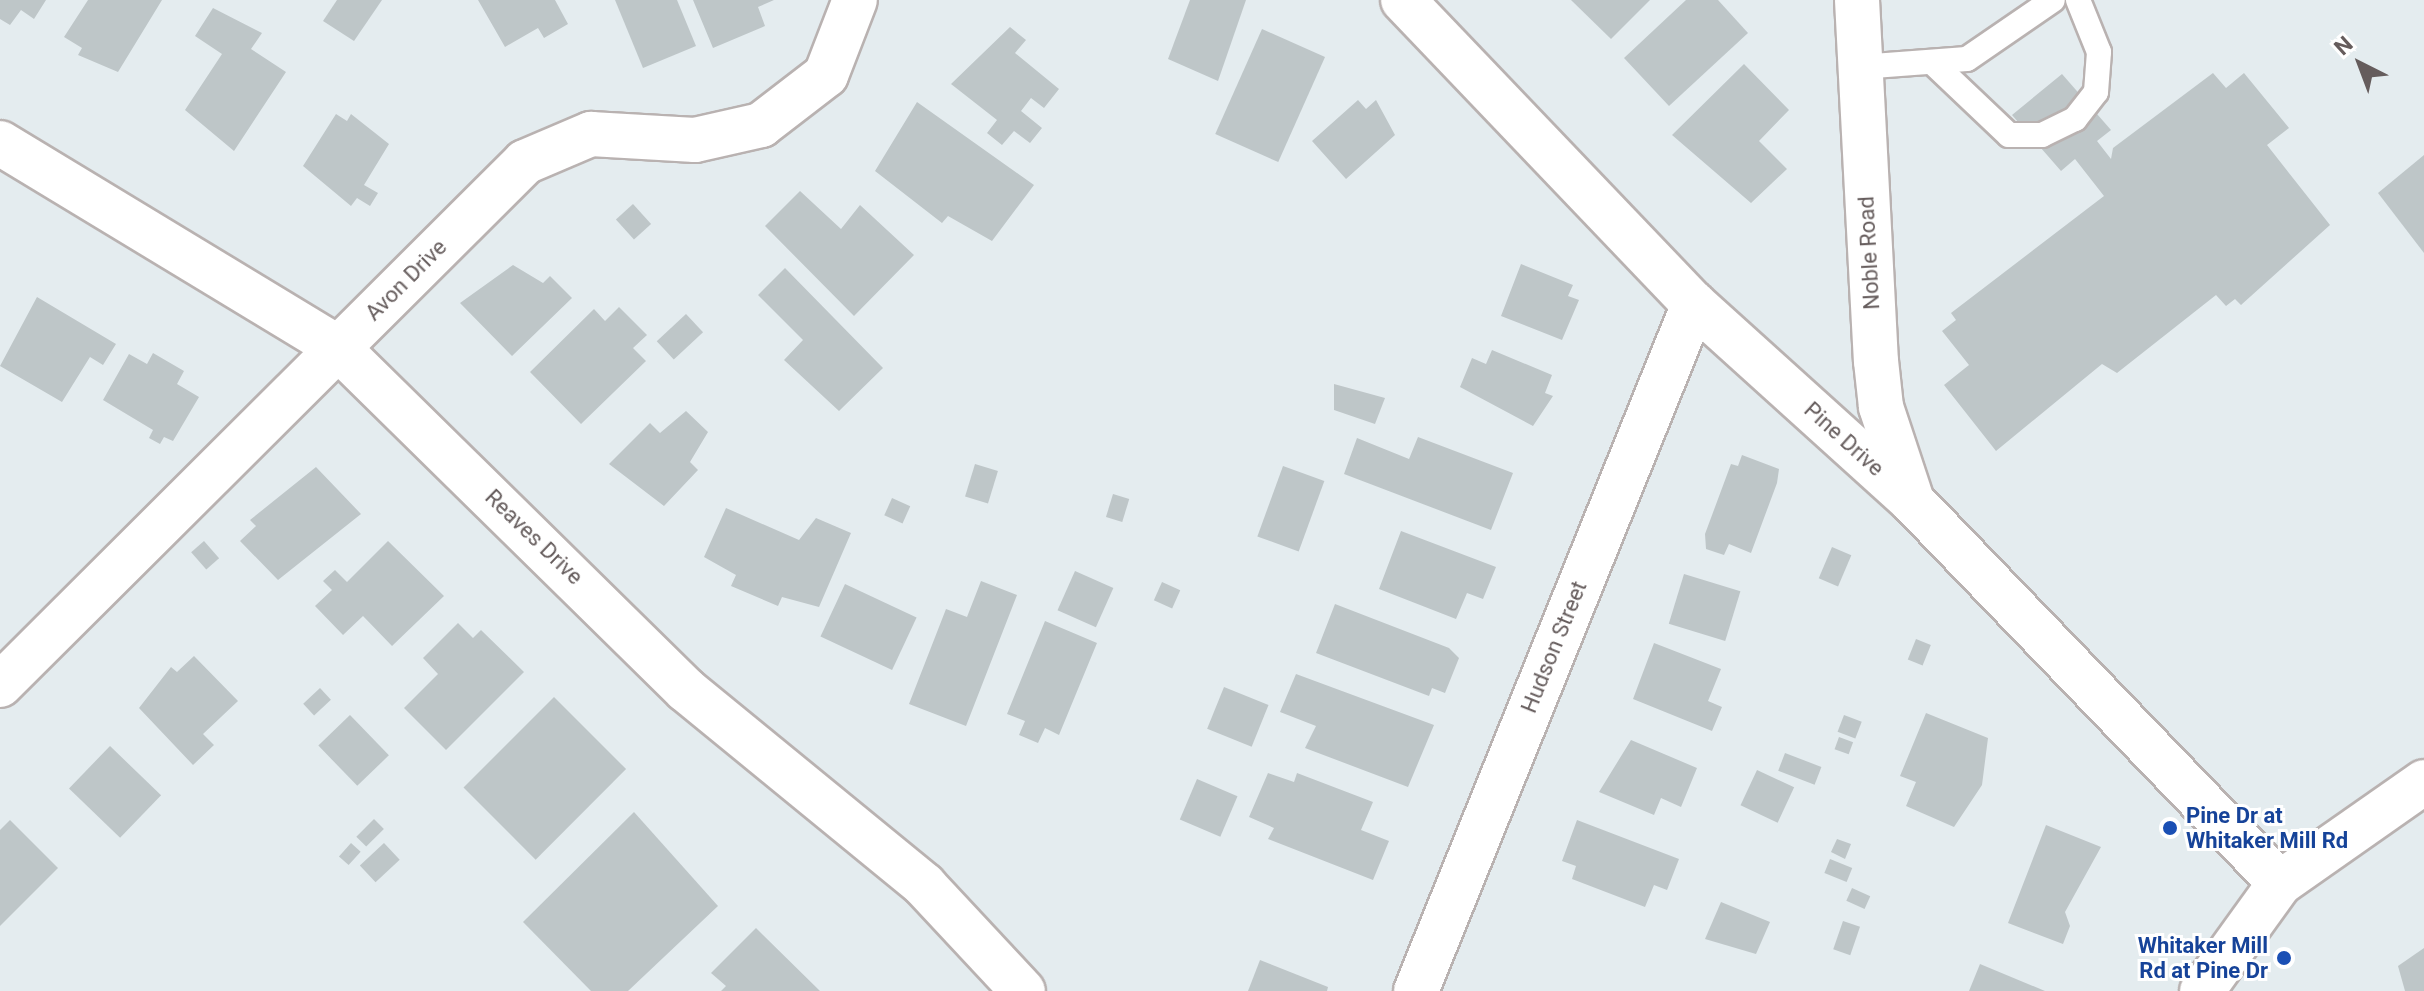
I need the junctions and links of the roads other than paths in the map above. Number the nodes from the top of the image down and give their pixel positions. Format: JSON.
{"nodes":[{"id":1,"x":855,"y":0,"type":"edge"},
{"id":2,"x":1403,"y":0,"type":"edge"},
{"id":3,"x":1857,"y":0,"type":"edge"},
{"id":4,"x":2053,"y":0,"type":"edge"},
{"id":5,"x":2078,"y":0,"type":"edge"},
{"id":6,"x":1932,"y":62,"type":"junction"},
{"id":7,"x":1860,"y":67,"type":"junction"},
{"id":8,"x":0,"y":143,"type":"edge"},
{"id":9,"x":1694,"y":304,"type":"junction"},
{"id":10,"x":337,"y":347,"type":"junction"},
{"id":11,"x":1912,"y":501,"type":"junction"},
{"id":12,"x":0,"y":685,"type":"edge"},
{"id":13,"x":2424,"y":782,"type":"edge"},
{"id":14,"x":2280,"y":883,"type":"junction"},
{"id":15,"x":1023,"y":991,"type":"edge"},
{"id":16,"x":1416,"y":991,"type":"edge"},
{"id":17,"x":2202,"y":991,"type":"edge"}],
"edges":[{"from":1,"to":10,"type":"street","name":"Avon Drive"},
{"from":2,"to":9,"type":"street","name":"Pine Drive"},
{"from":3,"to":7,"type":"street","name":"Noble Road"},
{"from":4,"to":6,"type":"lane"},
{"from":5,"to":6,"type":"lane"},
{"from":6,"to":7,"type":"lane"},
{"from":7,"to":11,"type":"street","name":"Noble Road"},
{"from":8,"to":10,"type":"street","name":"Reaves Drive"},
{"from":9,"to":11,"type":"street","name":"Pine Drive"},
{"from":9,"to":16,"type":"street","name":"Hudson Street"},
{"from":10,"to":12,"type":"street","name":"Avon Drive"},
{"from":10,"to":15,"type":"street","name":"Reaves Drive"},
{"from":11,"to":14,"type":"street","name":"Pine Drive"},
{"from":13,"to":14,"type":"street"},
{"from":14,"to":17,"type":"street"}]}
